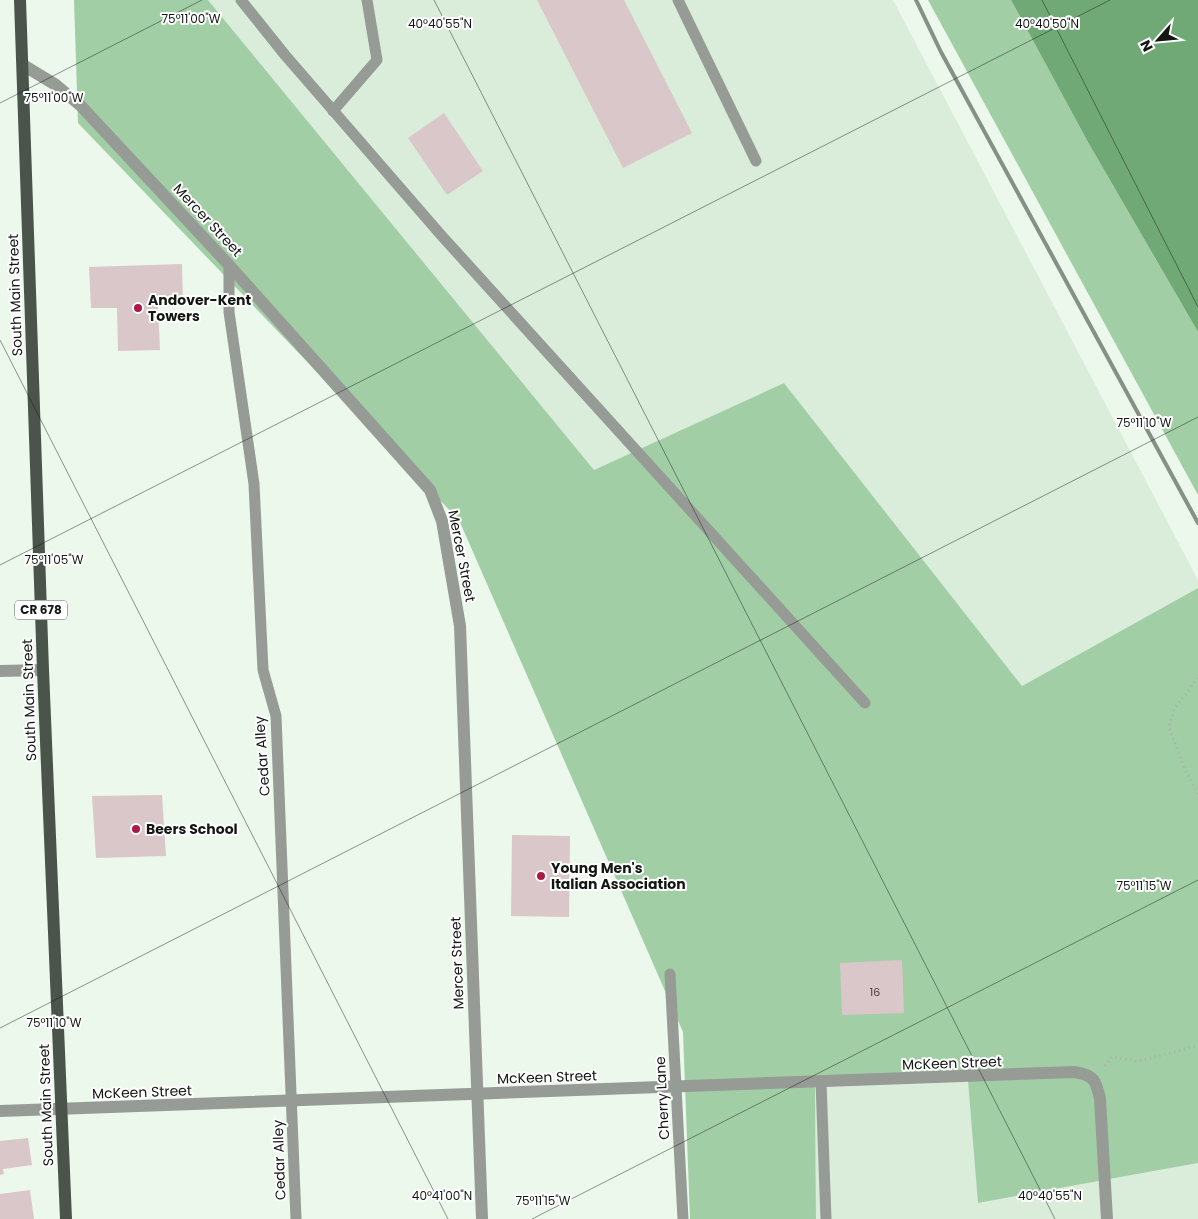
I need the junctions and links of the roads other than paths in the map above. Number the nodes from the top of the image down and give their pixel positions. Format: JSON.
{"nodes":[{"id":1,"x":20,"y":0,"type":"edge"},
{"id":2,"x":241,"y":0,"type":"edge"},
{"id":3,"x":368,"y":0,"type":"edge"},
{"id":4,"x":678,"y":0,"type":"edge"},
{"id":5,"x":22,"y":65,"type":"junction"},
{"id":6,"x":333,"y":111,"type":"junction"},
{"id":7,"x":756,"y":161,"type":"dead end"},
{"id":8,"x":228,"y":264,"type":"junction"},
{"id":9,"x":43,"y":670,"type":"junction"},
{"id":10,"x":0,"y":671,"type":"edge"},
{"id":11,"x":865,"y":703,"type":"dead end"},
{"id":12,"x":670,"y":974,"type":"dead end"},
{"id":13,"x":822,"y":1082,"type":"junction"},
{"id":14,"x":677,"y":1087,"type":"junction"},
{"id":15,"x":477,"y":1094,"type":"junction"},
{"id":16,"x":292,"y":1101,"type":"junction"},
{"id":17,"x":61,"y":1110,"type":"junction"},
{"id":18,"x":0,"y":1111,"type":"edge"},
{"id":19,"x":66,"y":1219,"type":"edge"},
{"id":20,"x":296,"y":1219,"type":"edge"},
{"id":21,"x":482,"y":1219,"type":"edge"},
{"id":22,"x":683,"y":1219,"type":"edge"},
{"id":23,"x":826,"y":1219,"type":"edge"},
{"id":24,"x":1107,"y":1219,"type":"edge"}],
"edges":[{"from":1,"to":5,"type":"main road","name":"South Main Street","number":"CR 678"},
{"from":2,"to":6,"type":"lane"},
{"from":3,"to":6,"type":"lane"},
{"from":4,"to":7,"type":"lane"},
{"from":5,"to":8,"type":"street","name":"Mercer Street"},
{"from":5,"to":9,"type":"main road","name":"South Main Street","number":"CR 678"},
{"from":6,"to":11,"type":"lane"},
{"from":8,"to":15,"type":"street","name":"Mercer Street"},
{"from":8,"to":16,"type":"lane","name":"Cedar Alley"},
{"from":9,"to":10,"type":"street"},
{"from":9,"to":17,"type":"main road","name":"South Main Street","number":"CR 678"},
{"from":12,"to":14,"type":"lane","name":"Cherry Lane"},
{"from":13,"to":14,"type":"street","name":"McKeen Street"},
{"from":13,"to":23,"type":"lane"},
{"from":13,"to":24,"type":"street","name":"McKeen Street"},
{"from":14,"to":15,"type":"street","name":"McKeen Street"},
{"from":14,"to":22,"type":"lane","name":"Cherry Lane"},
{"from":15,"to":16,"type":"street","name":"McKeen Street"},
{"from":15,"to":21,"type":"street","name":"Mercer Street"},
{"from":16,"to":17,"type":"street","name":"McKeen Street"},
{"from":16,"to":20,"type":"lane","name":"Cedar Alley"},
{"from":17,"to":18,"type":"street","name":"McKeen Street"},
{"from":17,"to":19,"type":"main road","name":"South Main Street","number":"CR 678"}]}
